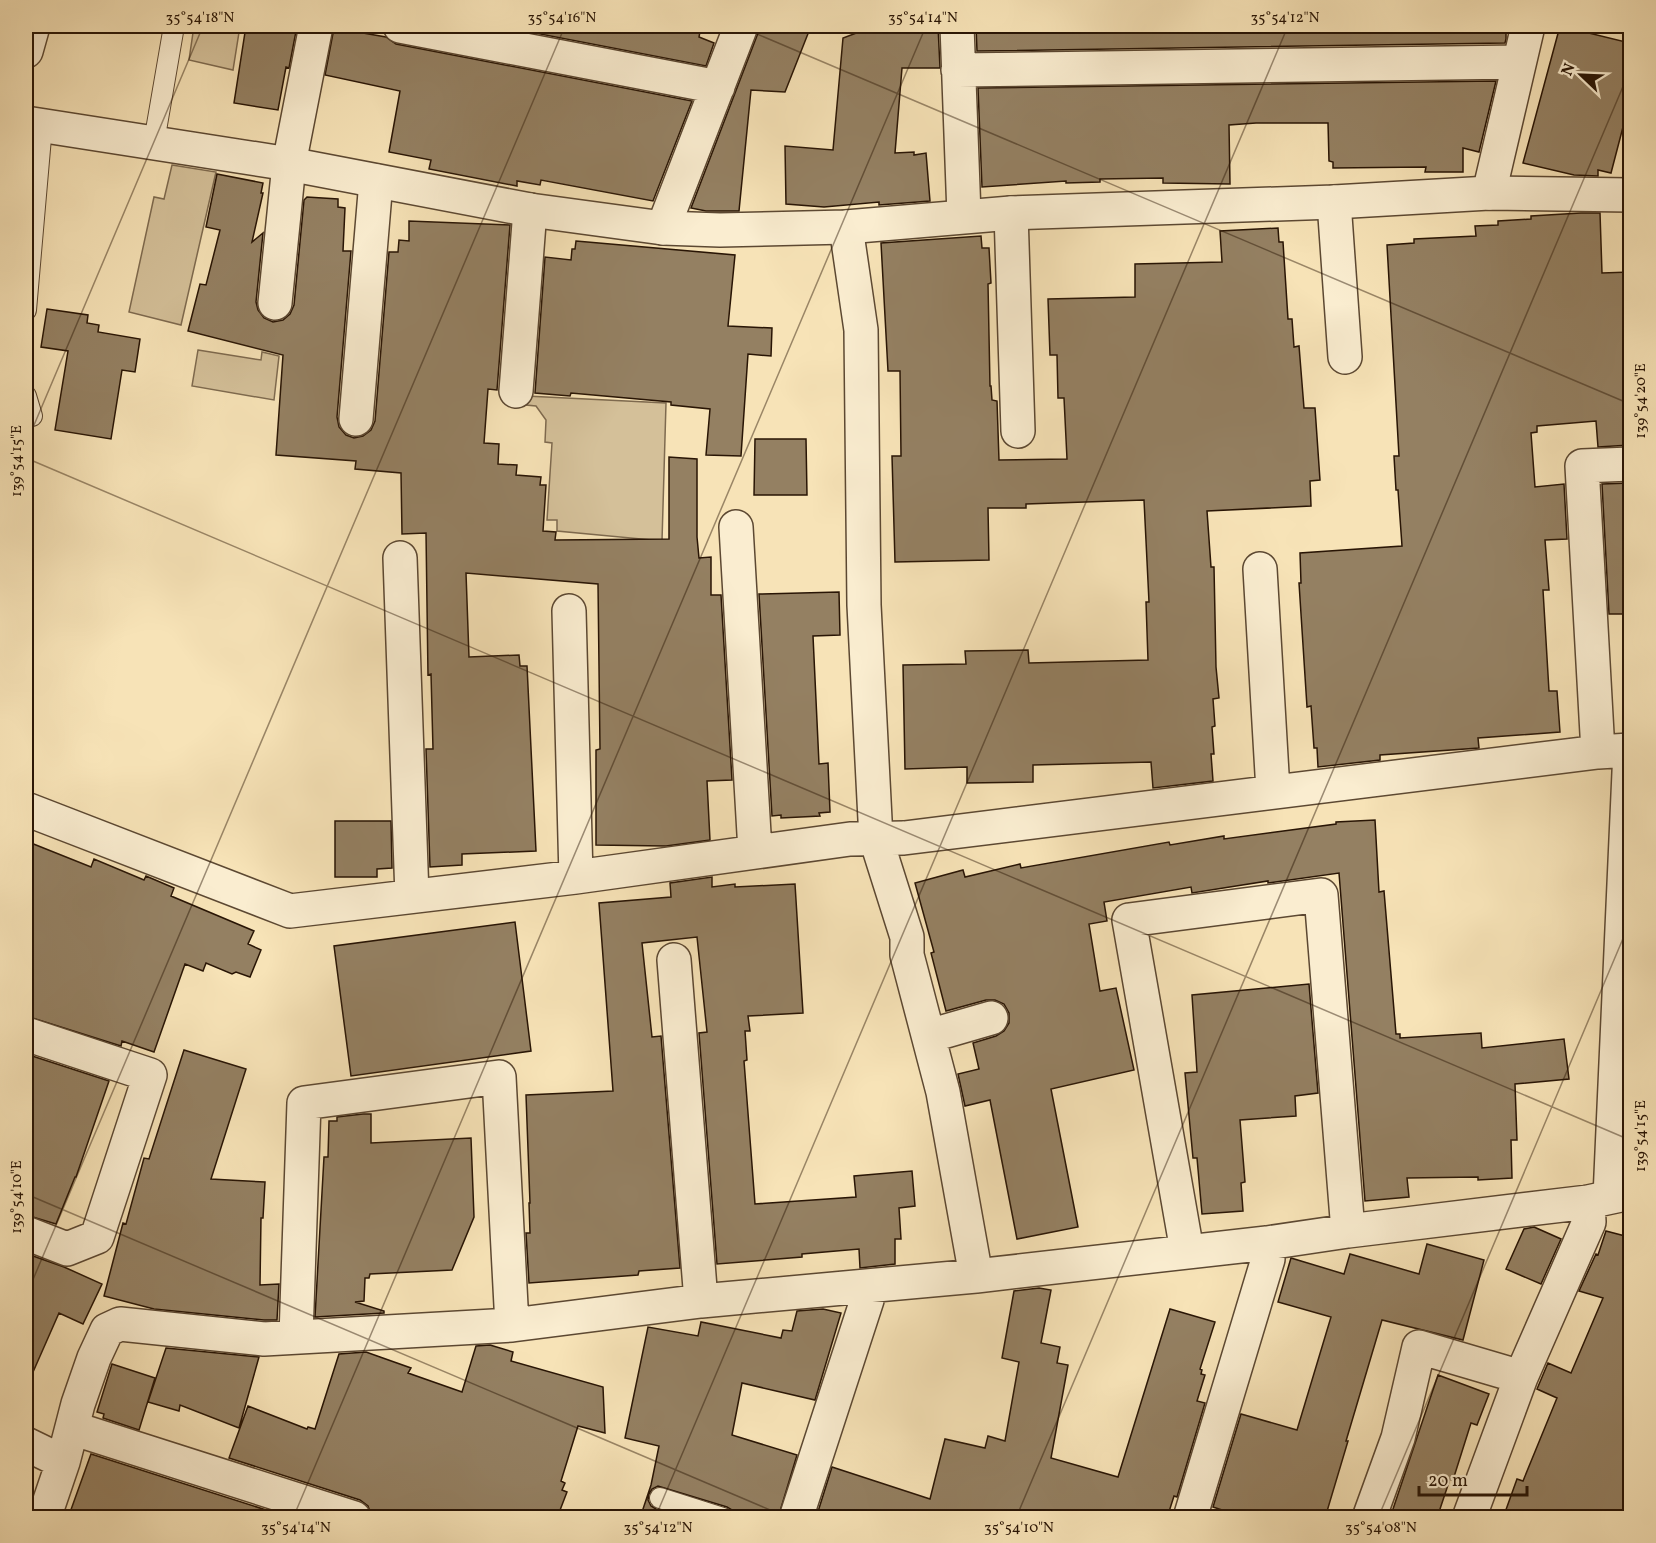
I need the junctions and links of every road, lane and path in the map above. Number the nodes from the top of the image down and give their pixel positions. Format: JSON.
{"nodes":[{"id":1,"x":33,"y":26,"type":"edge"},
{"id":2,"x":174,"y":26,"type":"edge"},
{"id":3,"x":316,"y":26,"type":"edge"},
{"id":4,"x":400,"y":26,"type":"edge"},
{"id":5,"x":741,"y":26,"type":"edge"},
{"id":6,"x":957,"y":26,"type":"edge"},
{"id":7,"x":1528,"y":26,"type":"edge"},
{"id":8,"x":26,"y":51,"type":"edge"},
{"id":9,"x":1518,"y":62,"type":"junction"},
{"id":10,"x":958,"y":70,"type":"junction"},
{"id":11,"x":718,"y":87,"type":"junction"},
{"id":12,"x":34,"y":125,"type":"edge"},
{"id":13,"x":154,"y":142,"type":"junction"},
{"id":14,"x":289,"y":164,"type":"junction"},
{"id":15,"x":376,"y":181,"type":"junction"},
{"id":16,"x":1489,"y":194,"type":"junction"},
{"id":17,"x":1630,"y":195,"type":"edge"},
{"id":18,"x":1334,"y":202,"type":"junction"},
{"id":19,"x":530,"y":210,"type":"junction"},
{"id":20,"x":1011,"y":213,"type":"junction"},
{"id":21,"x":964,"y":215,"type":"junction"},
{"id":22,"x":846,"y":227,"type":"junction"},
{"id":23,"x":663,"y":228,"type":"junction"},
{"id":24,"x":275,"y":303,"type":"dead end"},
{"id":25,"x":26,"y":310,"type":"edge"},
{"id":26,"x":1345,"y":357,"type":"dead end"},
{"id":27,"x":516,"y":391,"type":"dead end"},
{"id":28,"x":26,"y":396,"type":"edge"},
{"id":29,"x":32,"y":416,"type":"dead end"},
{"id":30,"x":356,"y":419,"type":"dead end"},
{"id":31,"x":1018,"y":431,"type":"dead end"},
{"id":32,"x":1630,"y":464,"type":"edge"},
{"id":33,"x":736,"y":527,"type":"dead end"},
{"id":34,"x":400,"y":558,"type":"dead end"},
{"id":35,"x":1260,"y":569,"type":"dead end"},
{"id":36,"x":569,"y":611,"type":"dead end"},
{"id":37,"x":1620,"y":751,"type":"edge"},
{"id":38,"x":1273,"y":791,"type":"junction"},
{"id":39,"x":26,"y":808,"type":"edge"},
{"id":40,"x":876,"y":839,"type":"junction"},
{"id":41,"x":755,"y":851,"type":"junction"},
{"id":42,"x":576,"y":877,"type":"junction"},
{"id":43,"x":412,"y":896,"type":"junction"},
{"id":44,"x":674,"y":960,"type":"dead end"},
{"id":45,"x":991,"y":1018,"type":"dead end"},
{"id":46,"x":26,"y":1034,"type":"edge"},
{"id":47,"x":929,"y":1036,"type":"junction"},
{"id":48,"x":1610,"y":1198,"type":"edge"},
{"id":49,"x":1348,"y":1231,"type":"junction"},
{"id":50,"x":26,"y":1233,"type":"edge"},
{"id":51,"x":1267,"y":1242,"type":"junction"},
{"id":52,"x":1187,"y":1251,"type":"junction"},
{"id":53,"x":976,"y":1276,"type":"junction"},
{"id":54,"x":869,"y":1287,"type":"junction"},
{"id":55,"x":701,"y":1301,"type":"junction"},
{"id":56,"x":512,"y":1325,"type":"junction"},
{"id":57,"x":296,"y":1336,"type":"junction"},
{"id":58,"x":1521,"y":1377,"type":"junction"},
{"id":59,"x":72,"y":1428,"type":"junction"},
{"id":60,"x":26,"y":1444,"type":"edge"},
{"id":61,"x":63,"y":1462,"type":"junction"},
{"id":62,"x":660,"y":1498,"type":"dead end"},
{"id":63,"x":44,"y":1518,"type":"edge"},
{"id":64,"x":354,"y":1518,"type":"edge"},
{"id":65,"x":723,"y":1518,"type":"edge"},
{"id":66,"x":796,"y":1518,"type":"edge"},
{"id":67,"x":1190,"y":1518,"type":"edge"},
{"id":68,"x":1370,"y":1518,"type":"edge"},
{"id":69,"x":1469,"y":1518,"type":"edge"}],
"edges":[{"from":1,"to":8,"type":"street"},
{"from":2,"to":13,"type":"lane"},
{"from":3,"to":14,"type":"street"},
{"from":4,"to":11,"type":"street"},
{"from":5,"to":11,"type":"street"},
{"from":6,"to":10,"type":"street"},
{"from":7,"to":9,"type":"street"},
{"from":9,"to":10,"type":"street"},
{"from":9,"to":16,"type":"street"},
{"from":10,"to":21,"type":"street"},
{"from":11,"to":23,"type":"street"},
{"from":12,"to":13,"type":"street"},
{"from":12,"to":25,"type":"lane"},
{"from":13,"to":14,"type":"street"},
{"from":14,"to":15,"type":"street"},
{"from":14,"to":24,"type":"street"},
{"from":15,"to":19,"type":"street"},
{"from":15,"to":30,"type":"street"},
{"from":16,"to":17,"type":"street"},
{"from":16,"to":18,"type":"street"},
{"from":18,"to":20,"type":"street"},
{"from":18,"to":26,"type":"street"},
{"from":19,"to":23,"type":"street"},
{"from":19,"to":27,"type":"street"},
{"from":20,"to":21,"type":"street"},
{"from":20,"to":31,"type":"street"},
{"from":21,"to":22,"type":"street"},
{"from":22,"to":23,"type":"street"},
{"from":22,"to":40,"type":"street"},
{"from":28,"to":29,"type":"lane"},
{"from":32,"to":37,"type":"street"},
{"from":33,"to":41,"type":"street"},
{"from":34,"to":43,"type":"street"},
{"from":35,"to":38,"type":"street"},
{"from":36,"to":42,"type":"street"},
{"from":37,"to":38,"type":"street"},
{"from":37,"to":48,"type":"street"},
{"from":38,"to":40,"type":"street"},
{"from":39,"to":43,"type":"street"},
{"from":40,"to":41,"type":"street"},
{"from":40,"to":47,"type":"street"},
{"from":41,"to":42,"type":"street"},
{"from":42,"to":43,"type":"street"},
{"from":44,"to":55,"type":"street"},
{"from":45,"to":47,"type":"street"},
{"from":46,"to":50,"type":"street"},
{"from":47,"to":53,"type":"street"},
{"from":48,"to":49,"type":"street"},
{"from":48,"to":58,"type":"street"},
{"from":49,"to":51,"type":"street"},
{"from":49,"to":52,"type":"street"},
{"from":51,"to":52,"type":"street"},
{"from":51,"to":67,"type":"street"},
{"from":52,"to":53,"type":"street"},
{"from":53,"to":54,"type":"street"},
{"from":54,"to":55,"type":"street"},
{"from":54,"to":66,"type":"street"},
{"from":55,"to":56,"type":"street"},
{"from":56,"to":57,"type":"street"},
{"from":56,"to":57,"type":"street"},
{"from":57,"to":59,"type":"street"},
{"from":58,"to":68,"type":"street"},
{"from":58,"to":69,"type":"street"},
{"from":59,"to":61,"type":"street"},
{"from":59,"to":64,"type":"street"},
{"from":60,"to":61,"type":"street"},
{"from":61,"to":63,"type":"street"},
{"from":62,"to":65,"type":"lane"}]}
